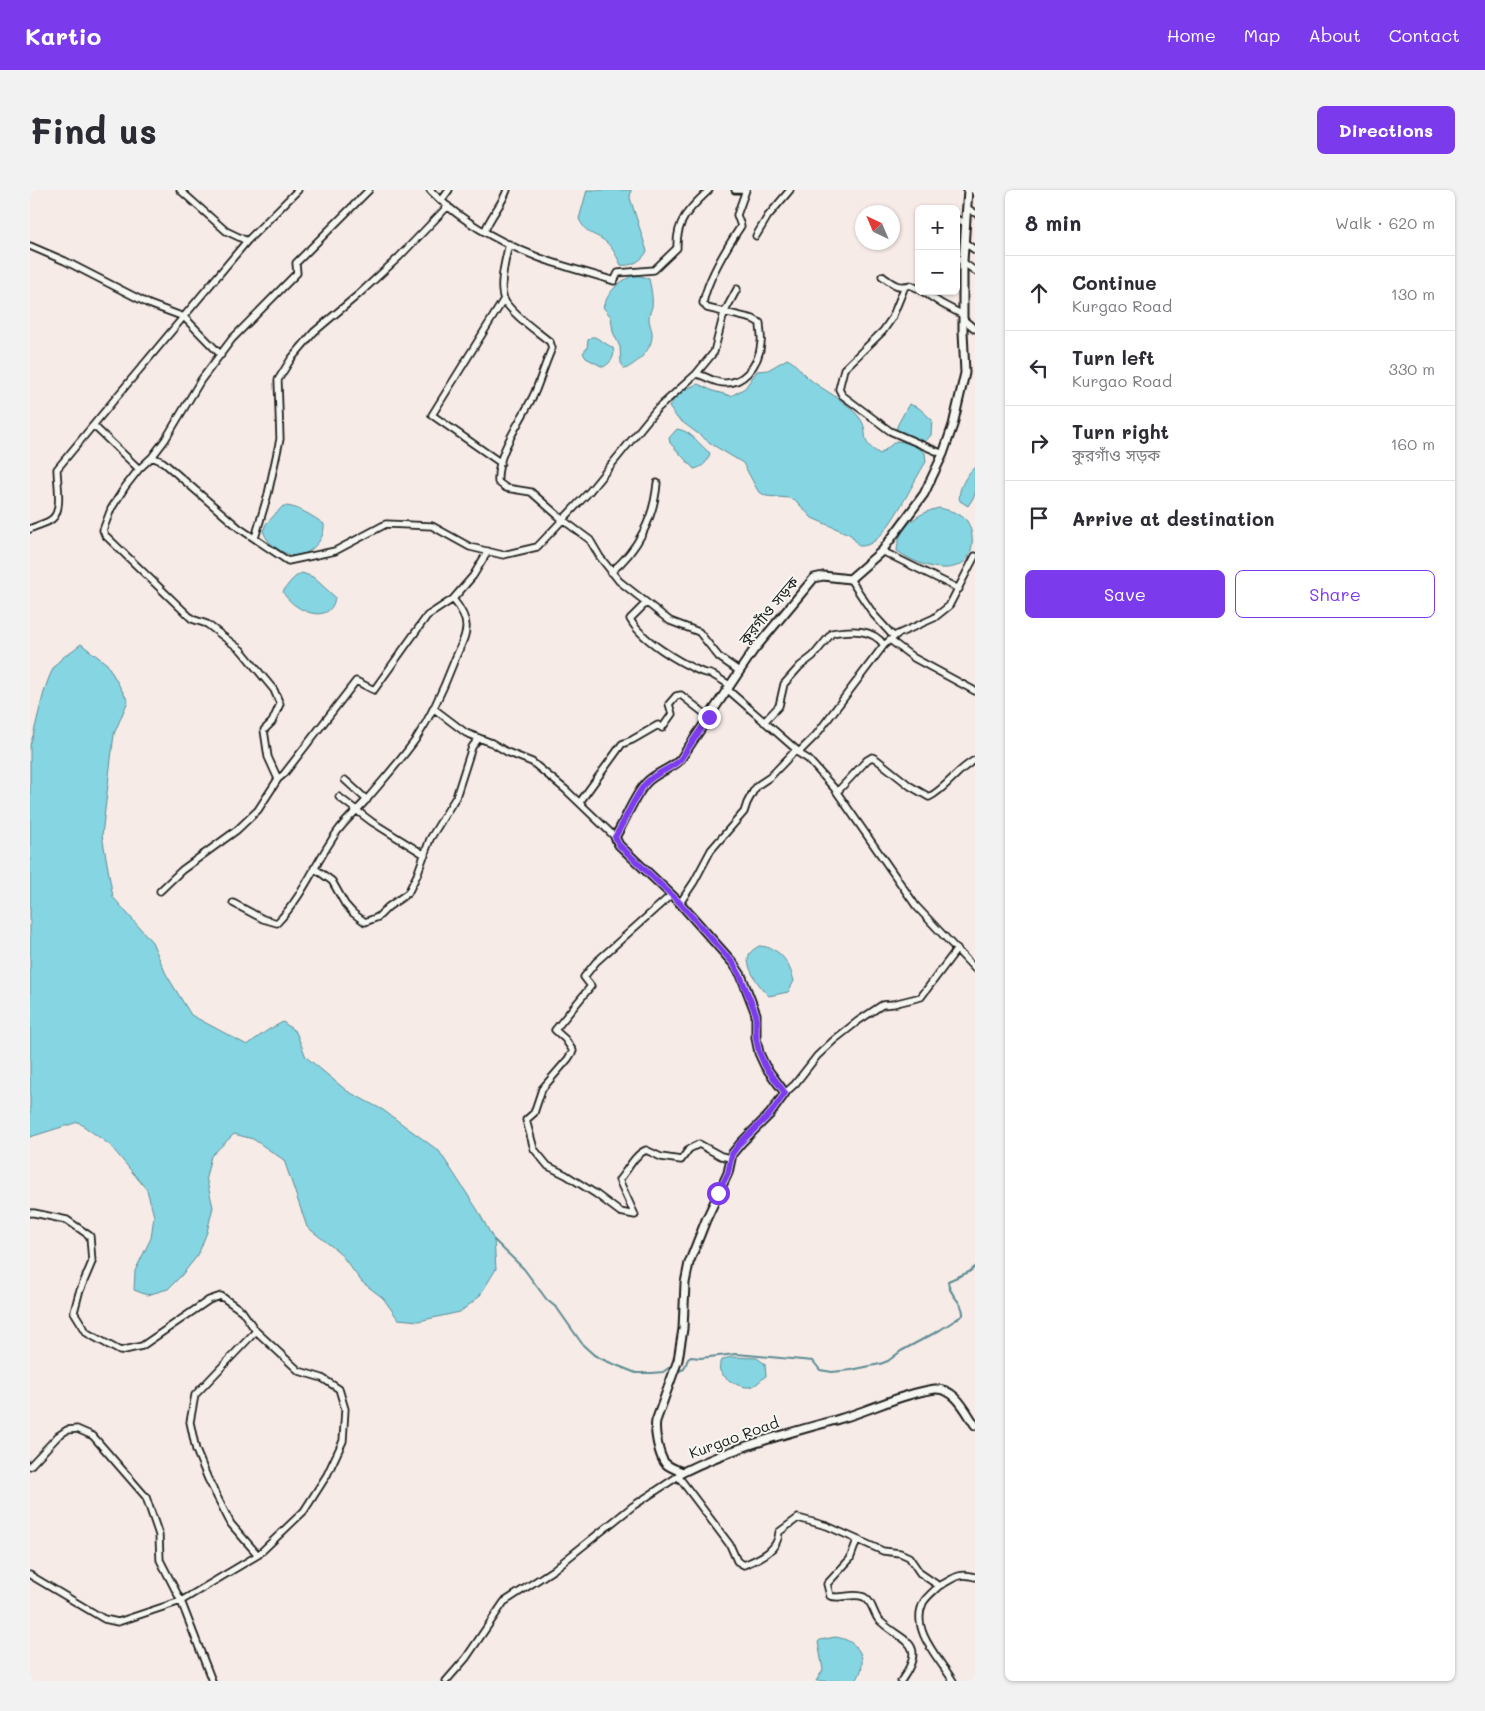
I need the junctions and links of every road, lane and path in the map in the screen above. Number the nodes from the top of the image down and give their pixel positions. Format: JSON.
{"nodes":[{"id":1,"x":180,"y":190,"type":"edge"},
{"id":2,"x":298,"y":190,"type":"edge"},
{"id":3,"x":369,"y":190,"type":"edge"},
{"id":4,"x":430,"y":190,"type":"edge"},
{"id":5,"x":449,"y":190,"type":"edge"},
{"id":6,"x":507,"y":190,"type":"edge"},
{"id":7,"x":708,"y":190,"type":"edge"},
{"id":8,"x":734,"y":190,"type":"edge"},
{"id":9,"x":744,"y":190,"type":"edge"},
{"id":10,"x":790,"y":190,"type":"edge"},
{"id":11,"x":968,"y":190,"type":"edge"},
{"id":12,"x":440,"y":201,"type":"junction"},
{"id":13,"x":448,"y":206,"type":"junction"},
{"id":14,"x":967,"y":208,"type":"junction"},
{"id":15,"x":975,"y":213,"type":"edge"},
{"id":16,"x":960,"y":221,"type":"edge"},
{"id":17,"x":966,"y":223,"type":"junction"},
{"id":18,"x":485,"y":231,"type":"junction"},
{"id":19,"x":756,"y":236,"type":"dead end"},
{"id":20,"x":247,"y":241,"type":"junction"},
{"id":21,"x":964,"y":242,"type":"junction"},
{"id":22,"x":509,"y":244,"type":"junction"},
{"id":23,"x":30,"y":246,"type":"edge"},
{"id":24,"x":975,"y":250,"type":"edge"},
{"id":25,"x":960,"y":256,"type":"edge"},
{"id":26,"x":960,"y":260,"type":"edge"},
{"id":27,"x":975,"y":271,"type":"edge"},
{"id":28,"x":960,"y":274,"type":"edge"},
{"id":29,"x":882,"y":276,"type":"dead end"},
{"id":30,"x":905,"y":286,"type":"junction"},
{"id":31,"x":915,"y":287,"type":"edge"},
{"id":32,"x":737,"y":289,"type":"dead end"},
{"id":33,"x":928,"y":295,"type":"edge"},
{"id":34,"x":504,"y":299,"type":"junction"},
{"id":35,"x":724,"y":313,"type":"junction"},
{"id":36,"x":184,"y":317,"type":"junction"},
{"id":37,"x":963,"y":317,"type":"junction"},
{"id":38,"x":975,"y":329,"type":"edge"},
{"id":39,"x":221,"y":354,"type":"junction"},
{"id":40,"x":696,"y":374,"type":"junction"},
{"id":41,"x":94,"y":426,"type":"junction"},
{"id":42,"x":943,"y":454,"type":"junction"},
{"id":43,"x":152,"y":457,"type":"junction"},
{"id":44,"x":501,"y":463,"type":"junction"},
{"id":45,"x":139,"y":469,"type":"junction"},
{"id":46,"x":657,"y":483,"type":"dead end"},
{"id":47,"x":563,"y":520,"type":"junction"},
{"id":48,"x":30,"y":529,"type":"edge"},
{"id":49,"x":255,"y":538,"type":"junction"},
{"id":50,"x":488,"y":551,"type":"junction"},
{"id":51,"x":882,"y":551,"type":"junction"},
{"id":52,"x":975,"y":556,"type":"edge"},
{"id":53,"x":611,"y":572,"type":"junction"},
{"id":54,"x":850,"y":579,"type":"junction"},
{"id":55,"x":959,"y":589,"type":"junction"},
{"id":56,"x":453,"y":599,"type":"junction"},
{"id":57,"x":646,"y":603,"type":"junction"},
{"id":58,"x":892,"y":638,"type":"junction"},
{"id":59,"x":884,"y":645,"type":"junction"},
{"id":60,"x":739,"y":671,"type":"junction"},
{"id":61,"x":728,"y":687,"type":"junction"},
{"id":62,"x":975,"y":691,"type":"edge"},
{"id":63,"x":433,"y":708,"type":"junction"},
{"id":64,"x":709,"y":717,"type":"junction"},
{"id":65,"x":764,"y":722,"type":"junction"},
{"id":66,"x":480,"y":738,"type":"junction"},
{"id":67,"x":798,"y":752,"type":"junction"},
{"id":68,"x":975,"y":760,"type":"edge"},
{"id":69,"x":278,"y":779,"type":"junction"},
{"id":70,"x":345,"y":780,"type":"dead end"},
{"id":71,"x":837,"y":792,"type":"junction"},
{"id":72,"x":339,"y":797,"type":"dead end"},
{"id":73,"x":367,"y":800,"type":"junction"},
{"id":74,"x":580,"y":802,"type":"junction"},
{"id":75,"x":357,"y":810,"type":"junction"},
{"id":76,"x":615,"y":837,"type":"junction"},
{"id":77,"x":425,"y":855,"type":"junction"},
{"id":78,"x":314,"y":868,"type":"junction"},
{"id":79,"x":160,"y":891,"type":"dead end"},
{"id":80,"x":671,"y":894,"type":"junction"},
{"id":81,"x":233,"y":903,"type":"dead end"},
{"id":82,"x":680,"y":903,"type":"junction"},
{"id":83,"x":956,"y":949,"type":"junction"},
{"id":84,"x":975,"y":969,"type":"edge"},
{"id":85,"x":785,"y":1093,"type":"junction"},
{"id":86,"x":731,"y":1158,"type":"junction"},
{"id":87,"x":30,"y":1214,"type":"edge"},
{"id":88,"x":256,"y":1331,"type":"junction"},
{"id":89,"x":975,"y":1425,"type":"edge"},
{"id":90,"x":30,"y":1466,"type":"edge"},
{"id":91,"x":681,"y":1474,"type":"junction"},
{"id":92,"x":857,"y":1540,"type":"junction"},
{"id":93,"x":258,"y":1555,"type":"junction"},
{"id":94,"x":30,"y":1575,"type":"edge"},
{"id":95,"x":975,"y":1577,"type":"edge"},
{"id":96,"x":939,"y":1586,"type":"junction"},
{"id":97,"x":181,"y":1601,"type":"junction"},
{"id":98,"x":212,"y":1681,"type":"edge"},
{"id":99,"x":446,"y":1681,"type":"edge"},
{"id":100,"x":900,"y":1681,"type":"edge"},
{"id":101,"x":953,"y":1681,"type":"edge"}],
"edges":[{"from":1,"to":20,"type":"street"},
{"from":2,"to":20,"type":"street"},
{"from":3,"to":39,"type":"street"},
{"from":4,"to":12,"type":"street"},
{"from":5,"to":12,"type":"street"},
{"from":6,"to":18,"type":"street"},
{"from":7,"to":22,"type":"street"},
{"from":8,"to":9,"type":"street"},
{"from":9,"to":35,"type":"street"},
{"from":10,"to":19,"type":"street"},
{"from":11,"to":14,"type":"street"},
{"from":12,"to":13,"type":"street"},
{"from":13,"to":18,"type":"street"},
{"from":13,"to":49,"type":"street"},
{"from":14,"to":15,"type":"street"},
{"from":14,"to":17,"type":"street"},
{"from":16,"to":17,"type":"street"},
{"from":17,"to":21,"type":"street"},
{"from":18,"to":22,"type":"street"},
{"from":20,"to":36,"type":"street"},
{"from":21,"to":24,"type":"street"},
{"from":21,"to":25,"type":"street"},
{"from":22,"to":34,"type":"street"},
{"from":23,"to":36,"type":"street"},
{"from":26,"to":27,"type":"street"},
{"from":28,"to":37,"type":"street"},
{"from":29,"to":30,"type":"street"},
{"from":30,"to":31,"type":"street"},
{"from":30,"to":42,"type":"street"},
{"from":32,"to":35,"type":"street"},
{"from":33,"to":37,"type":"street"},
{"from":34,"to":44,"type":"street"},
{"from":34,"to":44,"type":"street"},
{"from":35,"to":40,"type":"street"},
{"from":35,"to":40,"type":"street"},
{"from":36,"to":39,"type":"street"},
{"from":36,"to":41,"type":"street"},
{"from":37,"to":38,"type":"street"},
{"from":37,"to":42,"type":"street"},
{"from":39,"to":43,"type":"street"},
{"from":40,"to":47,"type":"street"},
{"from":41,"to":45,"type":"street"},
{"from":41,"to":48,"type":"street"},
{"from":42,"to":51,"type":"street"},
{"from":43,"to":45,"type":"street"},
{"from":43,"to":49,"type":"street"},
{"from":44,"to":47,"type":"street"},
{"from":45,"to":69,"type":"street"},
{"from":46,"to":53,"type":"street"},
{"from":47,"to":50,"type":"street"},
{"from":47,"to":53,"type":"street"},
{"from":49,"to":50,"type":"street"},
{"from":50,"to":56,"type":"street"},
{"from":51,"to":54,"type":"street"},
{"from":51,"to":55,"type":"street"},
{"from":52,"to":55,"type":"street"},
{"from":53,"to":57,"type":"street"},
{"from":54,"to":58,"type":"street"},
{"from":54,"to":60,"type":"street","name":"কুরগাঁও সড়ক"},
{"from":55,"to":58,"type":"street"},
{"from":56,"to":63,"type":"street"},
{"from":56,"to":69,"type":"street"},
{"from":57,"to":60,"type":"street"},
{"from":57,"to":61,"type":"street"},
{"from":58,"to":59,"type":"street"},
{"from":58,"to":62,"type":"street"},
{"from":59,"to":65,"type":"street"},
{"from":59,"to":67,"type":"street"},
{"from":60,"to":61,"type":"street","name":"কুরগাঁও সড়ক"},
{"from":61,"to":64,"type":"street","name":"কুরগাঁও সড়ক"},
{"from":61,"to":65,"type":"street"},
{"from":63,"to":66,"type":"street"},
{"from":63,"to":73,"type":"street"},
{"from":64,"to":74,"type":"street"},
{"from":64,"to":76,"type":"street","name":"কুরগাঁও সড়ক"},
{"from":65,"to":67,"type":"street"},
{"from":66,"to":74,"type":"street"},
{"from":66,"to":77,"type":"street"},
{"from":67,"to":71,"type":"street"},
{"from":67,"to":82,"type":"street"},
{"from":68,"to":71,"type":"street"},
{"from":69,"to":79,"type":"street"},
{"from":70,"to":73,"type":"street"},
{"from":71,"to":83,"type":"street"},
{"from":72,"to":75,"type":"street"},
{"from":73,"to":75,"type":"street"},
{"from":74,"to":76,"type":"street"},
{"from":75,"to":77,"type":"street"},
{"from":75,"to":78,"type":"street"},
{"from":76,"to":80,"type":"street"},
{"from":77,"to":78,"type":"street"},
{"from":78,"to":81,"type":"street"},
{"from":80,"to":82,"type":"street"},
{"from":80,"to":86,"type":"street"},
{"from":82,"to":85,"type":"street"},
{"from":83,"to":84,"type":"street"},
{"from":83,"to":85,"type":"street"},
{"from":85,"to":86,"type":"street","name":"Kurgao Road"},
{"from":86,"to":91,"type":"street","name":"Kurgao Road"},
{"from":87,"to":88,"type":"street"},
{"from":88,"to":93,"type":"street"},
{"from":88,"to":93,"type":"street"},
{"from":89,"to":91,"type":"street","name":"Kurgao Road"},
{"from":90,"to":97,"type":"street"},
{"from":91,"to":92,"type":"street"},
{"from":91,"to":99,"type":"street"},
{"from":92,"to":96,"type":"street"},
{"from":92,"to":100,"type":"street"},
{"from":93,"to":97,"type":"street"},
{"from":94,"to":97,"type":"street"},
{"from":95,"to":96,"type":"street"},
{"from":96,"to":101,"type":"street"},
{"from":97,"to":98,"type":"street"}]}
